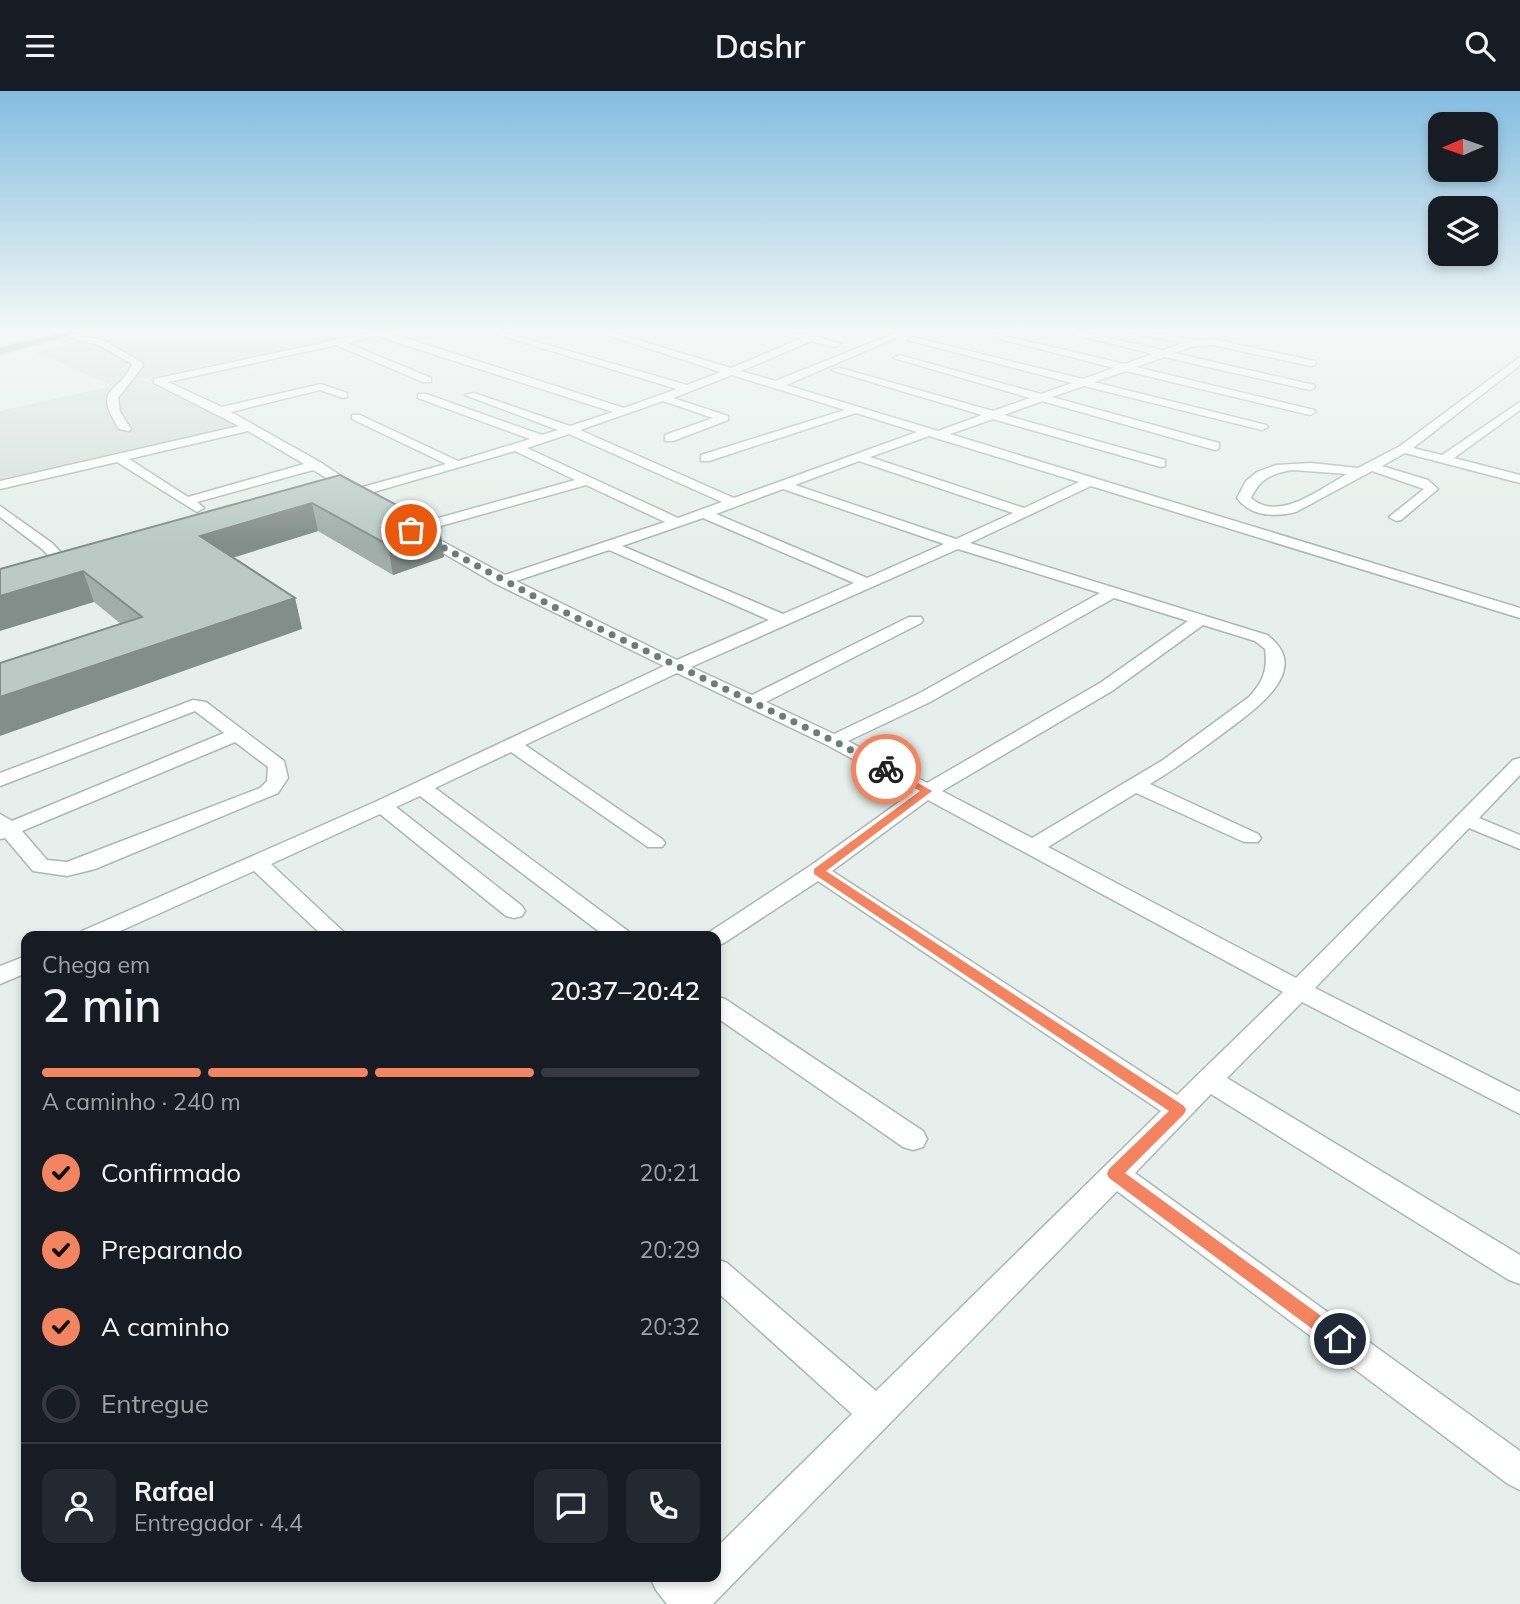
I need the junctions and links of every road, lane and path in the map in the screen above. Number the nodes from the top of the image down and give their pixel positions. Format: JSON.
{"nodes":[{"id":1,"x":112,"y":403,"type":"edge"},
{"id":2,"x":203,"y":403,"type":"edge"},
{"id":3,"x":256,"y":403,"type":"edge"},
{"id":4,"x":440,"y":403,"type":"edge"},
{"id":5,"x":492,"y":403,"type":"edge"},
{"id":6,"x":596,"y":403,"type":"edge"},
{"id":7,"x":648,"y":403,"type":"edge"},
{"id":8,"x":677,"y":403,"type":"edge"},
{"id":9,"x":839,"y":403,"type":"edge"},
{"id":10,"x":949,"y":403,"type":"edge"},
{"id":11,"x":1026,"y":403,"type":"edge"},
{"id":12,"x":1056,"y":403,"type":"edge"},
{"id":13,"x":1166,"y":403,"type":"edge"},
{"id":14,"x":1272,"y":403,"type":"edge"},
{"id":15,"x":1466,"y":403,"type":"edge"},
{"id":16,"x":1520,"y":405,"type":"edge"},
{"id":17,"x":858,"y":408,"type":"junction"},
{"id":18,"x":221,"y":411,"type":"junction"},
{"id":19,"x":622,"y":411,"type":"junction"},
{"id":20,"x":1310,"y":412,"type":"dead end"},
{"id":21,"x":992,"y":415,"type":"junction"},
{"id":22,"x":356,"y":417,"type":"dead end"},
{"id":23,"x":1262,"y":427,"type":"dead end"},
{"id":24,"x":248,"y":428,"type":"junction"},
{"id":25,"x":125,"y":429,"type":"dead end"},
{"id":26,"x":567,"y":429,"type":"junction"},
{"id":27,"x":936,"y":432,"type":"junction"},
{"id":28,"x":538,"y":438,"type":"junction"},
{"id":29,"x":669,"y":438,"type":"dead end"},
{"id":30,"x":514,"y":446,"type":"junction"},
{"id":31,"x":1215,"y":446,"type":"dead end"},
{"id":32,"x":1405,"y":449,"type":"junction"},
{"id":33,"x":119,"y":458,"type":"junction"},
{"id":34,"x":705,"y":458,"type":"dead end"},
{"id":35,"x":862,"y":458,"type":"junction"},
{"id":36,"x":1445,"y":459,"type":"junction"},
{"id":37,"x":1161,"y":463,"type":"dead end"},
{"id":38,"x":455,"y":464,"type":"junction"},
{"id":39,"x":316,"y":465,"type":"junction"},
{"id":40,"x":1365,"y":469,"type":"junction"},
{"id":41,"x":1520,"y":479,"type":"edge"},
{"id":42,"x":585,"y":481,"type":"junction"},
{"id":43,"x":1091,"y":481,"type":"junction"},
{"id":44,"x":0,"y":485,"type":"edge"},
{"id":45,"x":783,"y":485,"type":"junction"},
{"id":46,"x":357,"y":493,"type":"junction"},
{"id":47,"x":331,"y":500,"type":"edge"},
{"id":48,"x":188,"y":501,"type":"junction"},
{"id":49,"x":733,"y":502,"type":"junction"},
{"id":50,"x":373,"y":507,"type":"edge"},
{"id":51,"x":0,"y":510,"type":"edge"},
{"id":52,"x":1024,"y":512,"type":"junction"},
{"id":53,"x":703,"y":513,"type":"junction"},
{"id":54,"x":206,"y":515,"type":"edge"},
{"id":55,"x":1396,"y":517,"type":"dead end"},
{"id":56,"x":392,"y":518,"type":"edge"},
{"id":57,"x":677,"y":523,"type":"junction"},
{"id":58,"x":411,"y":530,"type":"junction"},
{"id":59,"x":957,"y":544,"type":"junction"},
{"id":60,"x":609,"y":545,"type":"junction"},
{"id":61,"x":73,"y":573,"type":"edge"},
{"id":62,"x":501,"y":581,"type":"junction"},
{"id":63,"x":866,"y":583,"type":"junction"},
{"id":64,"x":1111,"y":593,"type":"junction"},
{"id":65,"x":1520,"y":614,"type":"edge"},
{"id":66,"x":1201,"y":619,"type":"junction"},
{"id":67,"x":782,"y":620,"type":"junction"},
{"id":68,"x":915,"y":620,"type":"dead end"},
{"id":69,"x":678,"y":666,"type":"junction"},
{"id":70,"x":752,"y":702,"type":"junction"},
{"id":71,"x":239,"y":734,"type":"junction"},
{"id":72,"x":834,"y":741,"type":"junction"},
{"id":73,"x":511,"y":744,"type":"junction"},
{"id":74,"x":1520,"y":764,"type":"edge"},
{"id":75,"x":0,"y":780,"type":"edge"},
{"id":76,"x":1135,"y":785,"type":"junction"},
{"id":77,"x":421,"y":787,"type":"junction"},
{"id":78,"x":927,"y":791,"type":"junction"},
{"id":79,"x":382,"y":806,"type":"junction"},
{"id":80,"x":1467,"y":820,"type":"junction"},
{"id":81,"x":2,"y":828,"type":"edge"},
{"id":82,"x":1251,"y":838,"type":"dead end"},
{"id":83,"x":655,"y":843,"type":"dead end"},
{"id":84,"x":1520,"y":843,"type":"edge"},
{"id":85,"x":1034,"y":846,"type":"junction"},
{"id":86,"x":256,"y":862,"type":"junction"},
{"id":87,"x":818,"y":871,"type":"junction"},
{"id":88,"x":514,"y":911,"type":"dead end"},
{"id":89,"x":109,"y":931,"type":"edge"},
{"id":90,"x":332,"y":931,"type":"edge"},
{"id":91,"x":613,"y":931,"type":"edge"},
{"id":92,"x":721,"y":935,"type":"edge"},
{"id":93,"x":21,"y":966,"type":"edge"},
{"id":94,"x":0,"y":976,"type":"edge"},
{"id":95,"x":1299,"y":990,"type":"junction"},
{"id":96,"x":721,"y":1008,"type":"edge"},
{"id":97,"x":1209,"y":1080,"type":"junction"},
{"id":98,"x":1520,"y":1104,"type":"edge"},
{"id":99,"x":1179,"y":1110,"type":"junction"},
{"id":100,"x":913,"y":1139,"type":"dead end"},
{"id":101,"x":1115,"y":1174,"type":"junction"},
{"id":102,"x":1520,"y":1271,"type":"edge"},
{"id":103,"x":721,"y":1276,"type":"edge"},
{"id":104,"x":876,"y":1413,"type":"junction"},
{"id":105,"x":1520,"y":1472,"type":"edge"},
{"id":106,"x":721,"y":1561,"type":"edge"}],
"edges":[{"from":1,"to":25,"type":"street"},
{"from":2,"to":18,"type":"street"},
{"from":3,"to":18,"type":"street"},
{"from":4,"to":28,"type":"street"},
{"from":5,"to":26,"type":"street"},
{"from":6,"to":19,"type":"street"},
{"from":7,"to":19,"type":"street"},
{"from":8,"to":29,"type":"street"},
{"from":9,"to":17,"type":"street"},
{"from":10,"to":21,"type":"street"},
{"from":11,"to":21,"type":"street"},
{"from":12,"to":31,"type":"street"},
{"from":13,"to":23,"type":"street"},
{"from":14,"to":20,"type":"street"},
{"from":15,"to":32,"type":"street"},
{"from":16,"to":36,"type":"street"},
{"from":17,"to":27,"type":"street"},
{"from":17,"to":34,"type":"street"},
{"from":18,"to":24,"type":"street"},
{"from":19,"to":26,"type":"street"},
{"from":21,"to":27,"type":"street"},
{"from":21,"to":37,"type":"street"},
{"from":22,"to":38,"type":"street"},
{"from":24,"to":33,"type":"street"},
{"from":24,"to":39,"type":"street"},
{"from":26,"to":28,"type":"street"},
{"from":26,"to":49,"type":"street"},
{"from":27,"to":35,"type":"street"},
{"from":27,"to":43,"type":"street"},
{"from":28,"to":30,"type":"street"},
{"from":30,"to":38,"type":"street"},
{"from":30,"to":42,"type":"street"},
{"from":32,"to":36,"type":"street"},
{"from":32,"to":40,"type":"street"},
{"from":33,"to":44,"type":"street"},
{"from":33,"to":48,"type":"street"},
{"from":35,"to":45,"type":"street"},
{"from":35,"to":52,"type":"street"},
{"from":36,"to":41,"type":"street"},
{"from":38,"to":46,"type":"street"},
{"from":39,"to":46,"type":"street"},
{"from":39,"to":48,"type":"street"},
{"from":40,"to":40,"type":"street"},
{"from":40,"to":55,"type":"street"},
{"from":42,"to":57,"type":"street"},
{"from":42,"to":58,"type":"street"},
{"from":43,"to":52,"type":"street"},
{"from":43,"to":65,"type":"street"},
{"from":45,"to":49,"type":"street"},
{"from":45,"to":59,"type":"street"},
{"from":46,"to":47,"type":"street"},
{"from":46,"to":50,"type":"street"},
{"from":48,"to":54,"type":"street"},
{"from":49,"to":53,"type":"street"},
{"from":51,"to":61,"type":"street"},
{"from":52,"to":59,"type":"street"},
{"from":53,"to":57,"type":"street"},
{"from":53,"to":63,"type":"street"},
{"from":56,"to":58,"type":"street"},
{"from":57,"to":60,"type":"street"},
{"from":58,"to":62,"type":"street"},
{"from":59,"to":63,"type":"street"},
{"from":59,"to":64,"type":"street"},
{"from":60,"to":62,"type":"street"},
{"from":60,"to":67,"type":"street"},
{"from":62,"to":69,"type":"street"},
{"from":63,"to":67,"type":"street"},
{"from":64,"to":66,"type":"street"},
{"from":64,"to":72,"type":"street"},
{"from":66,"to":76,"type":"street"},
{"from":66,"to":78,"type":"street"},
{"from":67,"to":69,"type":"street"},
{"from":68,"to":70,"type":"street"},
{"from":69,"to":70,"type":"street"},
{"from":69,"to":73,"type":"street"},
{"from":70,"to":72,"type":"street"},
{"from":71,"to":75,"type":"street"},
{"from":71,"to":81,"type":"street"},
{"from":71,"to":81,"type":"street"},
{"from":72,"to":78,"type":"street"},
{"from":73,"to":77,"type":"street"},
{"from":73,"to":83,"type":"street"},
{"from":74,"to":80,"type":"street"},
{"from":76,"to":82,"type":"street"},
{"from":76,"to":85,"type":"street"},
{"from":77,"to":79,"type":"street"},
{"from":77,"to":91,"type":"street"},
{"from":78,"to":85,"type":"street"},
{"from":78,"to":87,"type":"street"},
{"from":79,"to":86,"type":"street"},
{"from":79,"to":88,"type":"street"},
{"from":80,"to":84,"type":"street"},
{"from":80,"to":95,"type":"street"},
{"from":85,"to":95,"type":"street"},
{"from":86,"to":89,"type":"street"},
{"from":86,"to":90,"type":"street"},
{"from":87,"to":92,"type":"street"},
{"from":87,"to":99,"type":"street"},
{"from":93,"to":94,"type":"street"},
{"from":95,"to":97,"type":"street"},
{"from":95,"to":98,"type":"street"},
{"from":96,"to":100,"type":"street"},
{"from":97,"to":99,"type":"street"},
{"from":97,"to":102,"type":"street"},
{"from":99,"to":101,"type":"street"},
{"from":101,"to":104,"type":"street"},
{"from":101,"to":105,"type":"street"},
{"from":103,"to":104,"type":"street"},
{"from":104,"to":106,"type":"street"}]}
